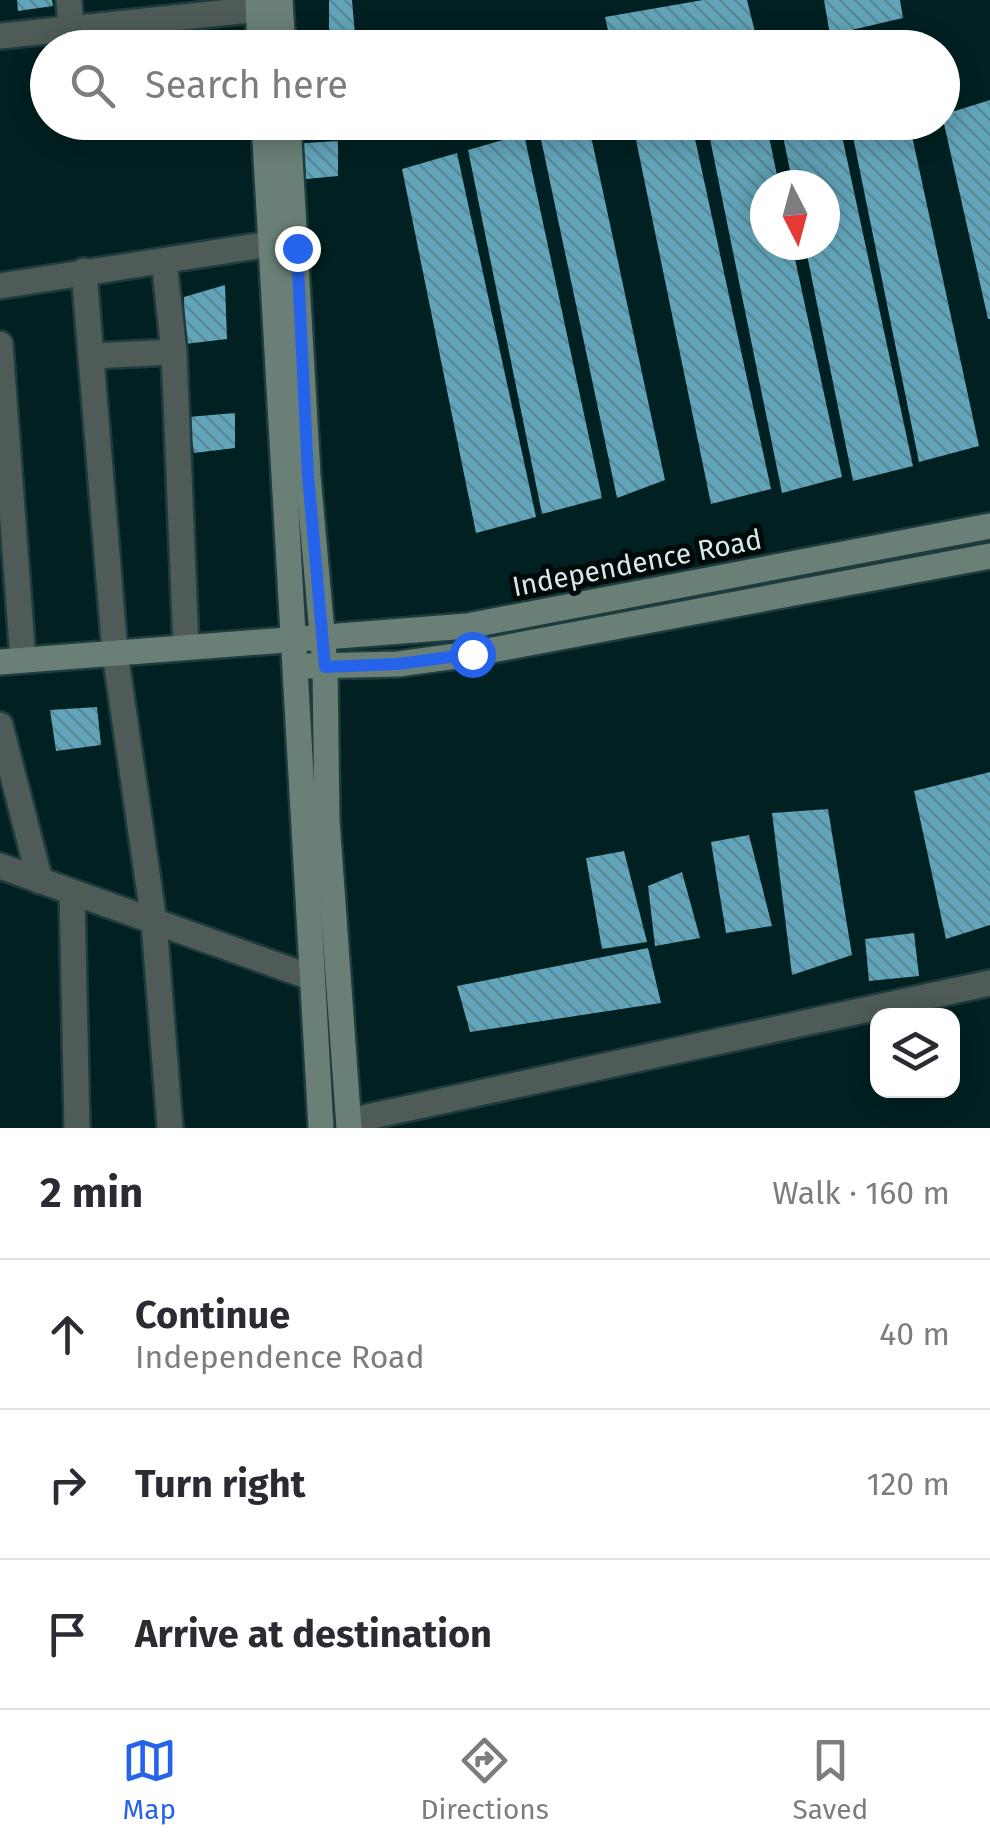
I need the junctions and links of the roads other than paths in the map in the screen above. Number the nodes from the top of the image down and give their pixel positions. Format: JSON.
{"nodes":[{"id":1,"x":69,"y":0,"type":"edge"},
{"id":2,"x":266,"y":3,"type":"edge"},
{"id":3,"x":154,"y":10,"type":"edge"},
{"id":4,"x":71,"y":30,"type":"joint"},
{"id":5,"x":262,"y":30,"type":"edge"},
{"id":6,"x":276,"y":30,"type":"edge"},
{"id":7,"x":30,"y":33,"type":"edge"},
{"id":8,"x":0,"y":36,"type":"edge"},
{"id":9,"x":265,"y":140,"type":"edge"},
{"id":10,"x":289,"y":140,"type":"edge"},
{"id":11,"x":270,"y":244,"type":"junction"},
{"id":12,"x":164,"y":261,"type":"junction"},
{"id":13,"x":84,"y":271,"type":"junction"},
{"id":14,"x":0,"y":286,"type":"edge"},
{"id":15,"x":0,"y":344,"type":"edge"},
{"id":16,"x":174,"y":352,"type":"junction"},
{"id":17,"x":91,"y":356,"type":"junction"},
{"id":18,"x":990,"y":526,"type":"edge"},
{"id":19,"x":990,"y":556,"type":"edge"},
{"id":20,"x":322,"y":637,"type":"junction"},
{"id":21,"x":293,"y":638,"type":"junction"},
{"id":22,"x":246,"y":646,"type":"junction"},
{"id":23,"x":186,"y":647,"type":"junction"},
{"id":24,"x":115,"y":653,"type":"junction"},
{"id":25,"x":12,"y":661,"type":"edge"},
{"id":26,"x":293,"y":666,"type":"junction"},
{"id":27,"x":325,"y":667,"type":"junction"},
{"id":28,"x":0,"y":725,"type":"edge"},
{"id":29,"x":0,"y":866,"type":"edge"},
{"id":30,"x":40,"y":882,"type":"junction"},
{"id":31,"x":72,"y":893,"type":"junction"},
{"id":32,"x":154,"y":922,"type":"junction"},
{"id":33,"x":310,"y":977,"type":"junction"},
{"id":34,"x":990,"y":983,"type":"edge"},
{"id":35,"x":349,"y":1124,"type":"edge"},
{"id":36,"x":77,"y":1128,"type":"edge"},
{"id":37,"x":170,"y":1128,"type":"edge"},
{"id":38,"x":321,"y":1128,"type":"edge"}],
"edges":[{"from":1,"to":4,"type":"street"},
{"from":2,"to":3,"type":"street"},
{"from":2,"to":5,"type":"main road"},
{"from":2,"to":6,"type":"main road"},
{"from":3,"to":4,"type":"street"},
{"from":7,"to":8,"type":"street"},
{"from":9,"to":11,"type":"main road"},
{"from":10,"to":20,"type":"main road"},
{"from":11,"to":12,"type":"street"},
{"from":11,"to":21,"type":"main road"},
{"from":12,"to":13,"type":"street"},
{"from":12,"to":16,"type":"street"},
{"from":13,"to":14,"type":"street"},
{"from":13,"to":17,"type":"street"},
{"from":15,"to":25,"type":"street"},
{"from":16,"to":17,"type":"street"},
{"from":16,"to":23,"type":"street"},
{"from":17,"to":24,"type":"street"},
{"from":18,"to":20,"type":"main road","name":"Independence Road"},
{"from":19,"to":27,"type":"main road","name":"Independence Road"},
{"from":20,"to":21,"type":"main road","name":"Independence Road"},
{"from":20,"to":27,"type":"main road"},
{"from":21,"to":22,"type":"main road","name":"Independence Road"},
{"from":21,"to":26,"type":"main road"},
{"from":22,"to":23,"type":"main road","name":"Independence Road"},
{"from":22,"to":26,"type":"main road"},
{"from":23,"to":24,"type":"main road","name":"Independence Road"},
{"from":24,"to":25,"type":"main road","name":"Independence Road"},
{"from":24,"to":32,"type":"street"},
{"from":26,"to":27,"type":"main road","name":"Independence Road"},
{"from":26,"to":33,"type":"main road"},
{"from":27,"to":35,"type":"main road"},
{"from":28,"to":30,"type":"street"},
{"from":29,"to":30,"type":"street"},
{"from":30,"to":31,"type":"street"},
{"from":31,"to":32,"type":"street"},
{"from":31,"to":36,"type":"street"},
{"from":32,"to":33,"type":"street"},
{"from":32,"to":37,"type":"street"},
{"from":33,"to":38,"type":"main road"},
{"from":34,"to":35,"type":"street"}]}
